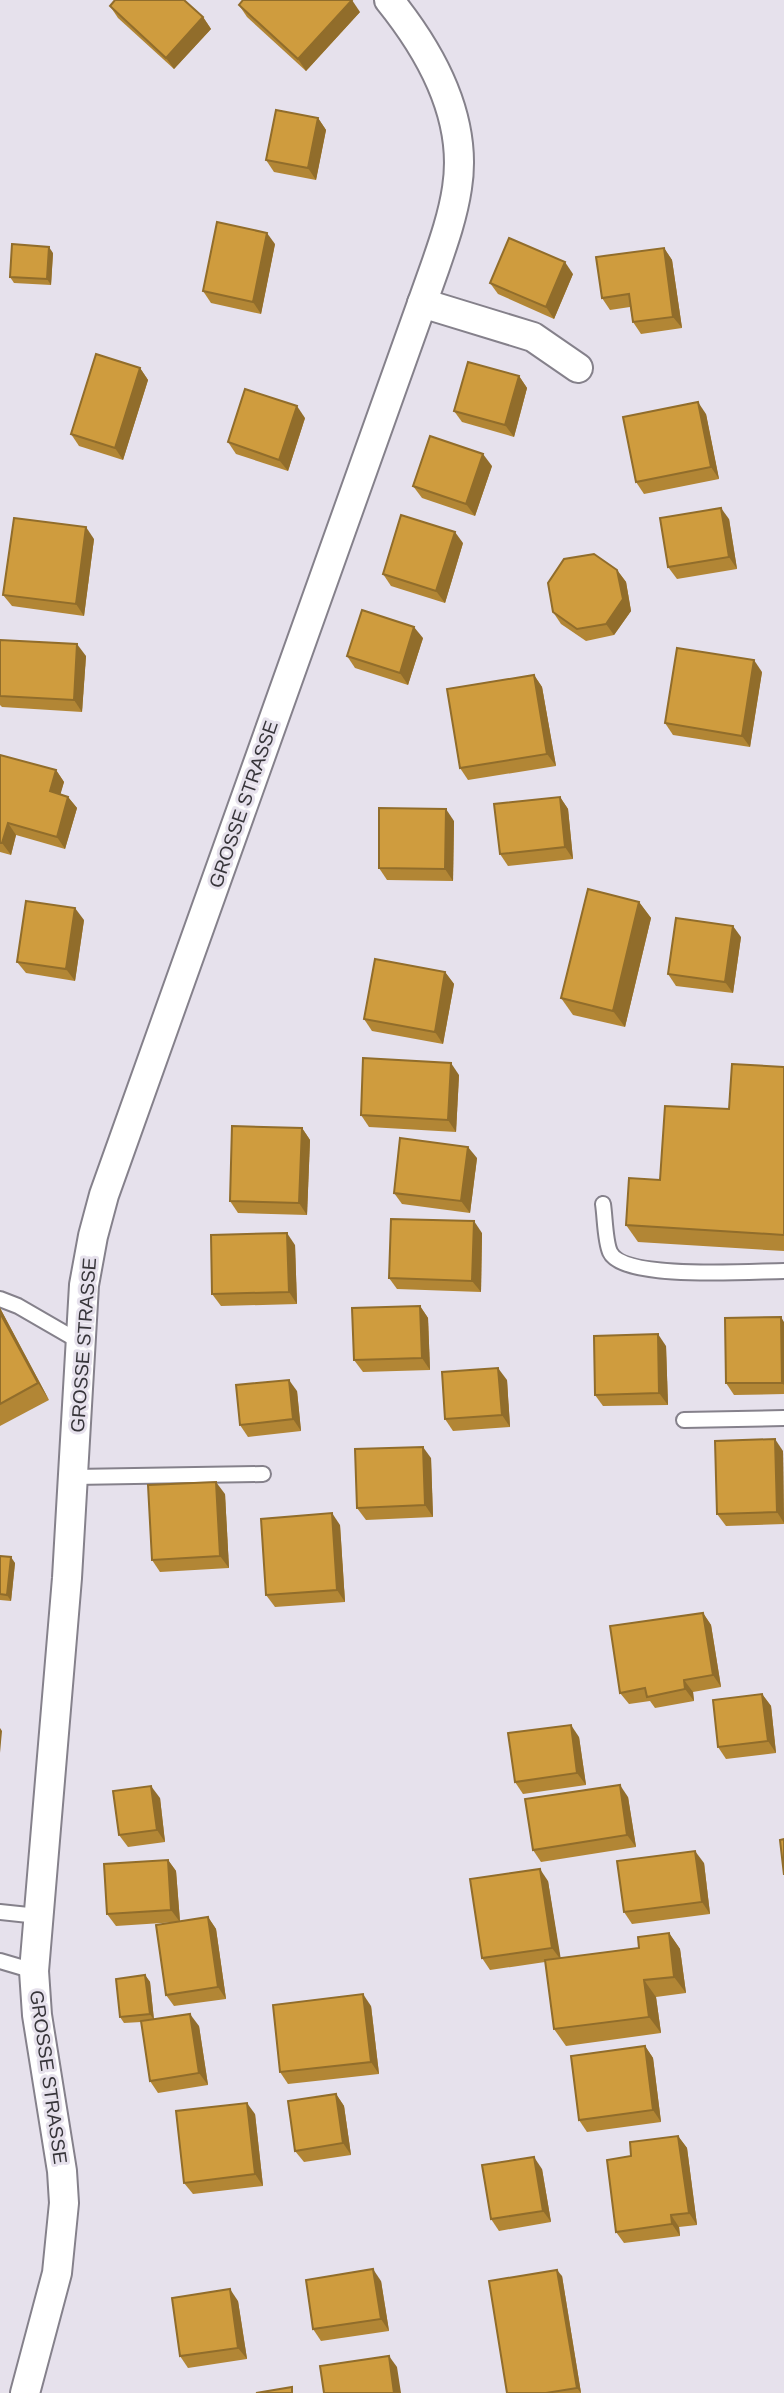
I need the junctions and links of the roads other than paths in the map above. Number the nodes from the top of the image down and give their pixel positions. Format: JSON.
{"nodes":[{"id":1,"x":389,"y":0,"type":"edge"},
{"id":2,"x":422,"y":303,"type":"junction"},
{"id":3,"x":578,"y":368,"type":"dead end"},
{"id":4,"x":603,"y":1204,"type":"dead end"},
{"id":5,"x":784,"y":1270,"type":"edge"},
{"id":6,"x":0,"y":1299,"type":"edge"},
{"id":7,"x":82,"y":1343,"type":"junction"},
{"id":8,"x":784,"y":1418,"type":"edge"},
{"id":9,"x":684,"y":1420,"type":"dead end"},
{"id":10,"x":263,"y":1474,"type":"dead end"},
{"id":11,"x":74,"y":1476,"type":"junction"},
{"id":12,"x":0,"y":1912,"type":"edge"},
{"id":13,"x":38,"y":1916,"type":"junction"},
{"id":14,"x":0,"y":1961,"type":"edge"},
{"id":15,"x":34,"y":1971,"type":"junction"},
{"id":16,"x":25,"y":2393,"type":"edge"}],
"edges":[{"from":1,"to":2,"type":"street","name":"GROSSE STRASSE"},
{"from":2,"to":3,"type":"street"},
{"from":2,"to":7,"type":"street","name":"GROSSE STRASSE"},
{"from":4,"to":5,"type":"lane"},
{"from":6,"to":7,"type":"lane"},
{"from":7,"to":11,"type":"street","name":"GROSSE STRASSE"},
{"from":8,"to":9,"type":"lane"},
{"from":10,"to":11,"type":"lane"},
{"from":11,"to":13,"type":"street","name":"GROSSE STRASSE"},
{"from":12,"to":13,"type":"lane"},
{"from":13,"to":15,"type":"street","name":"GROSSE STRASSE"},
{"from":14,"to":15,"type":"lane"},
{"from":15,"to":16,"type":"street","name":"GROSSE STRASSE"}]}
